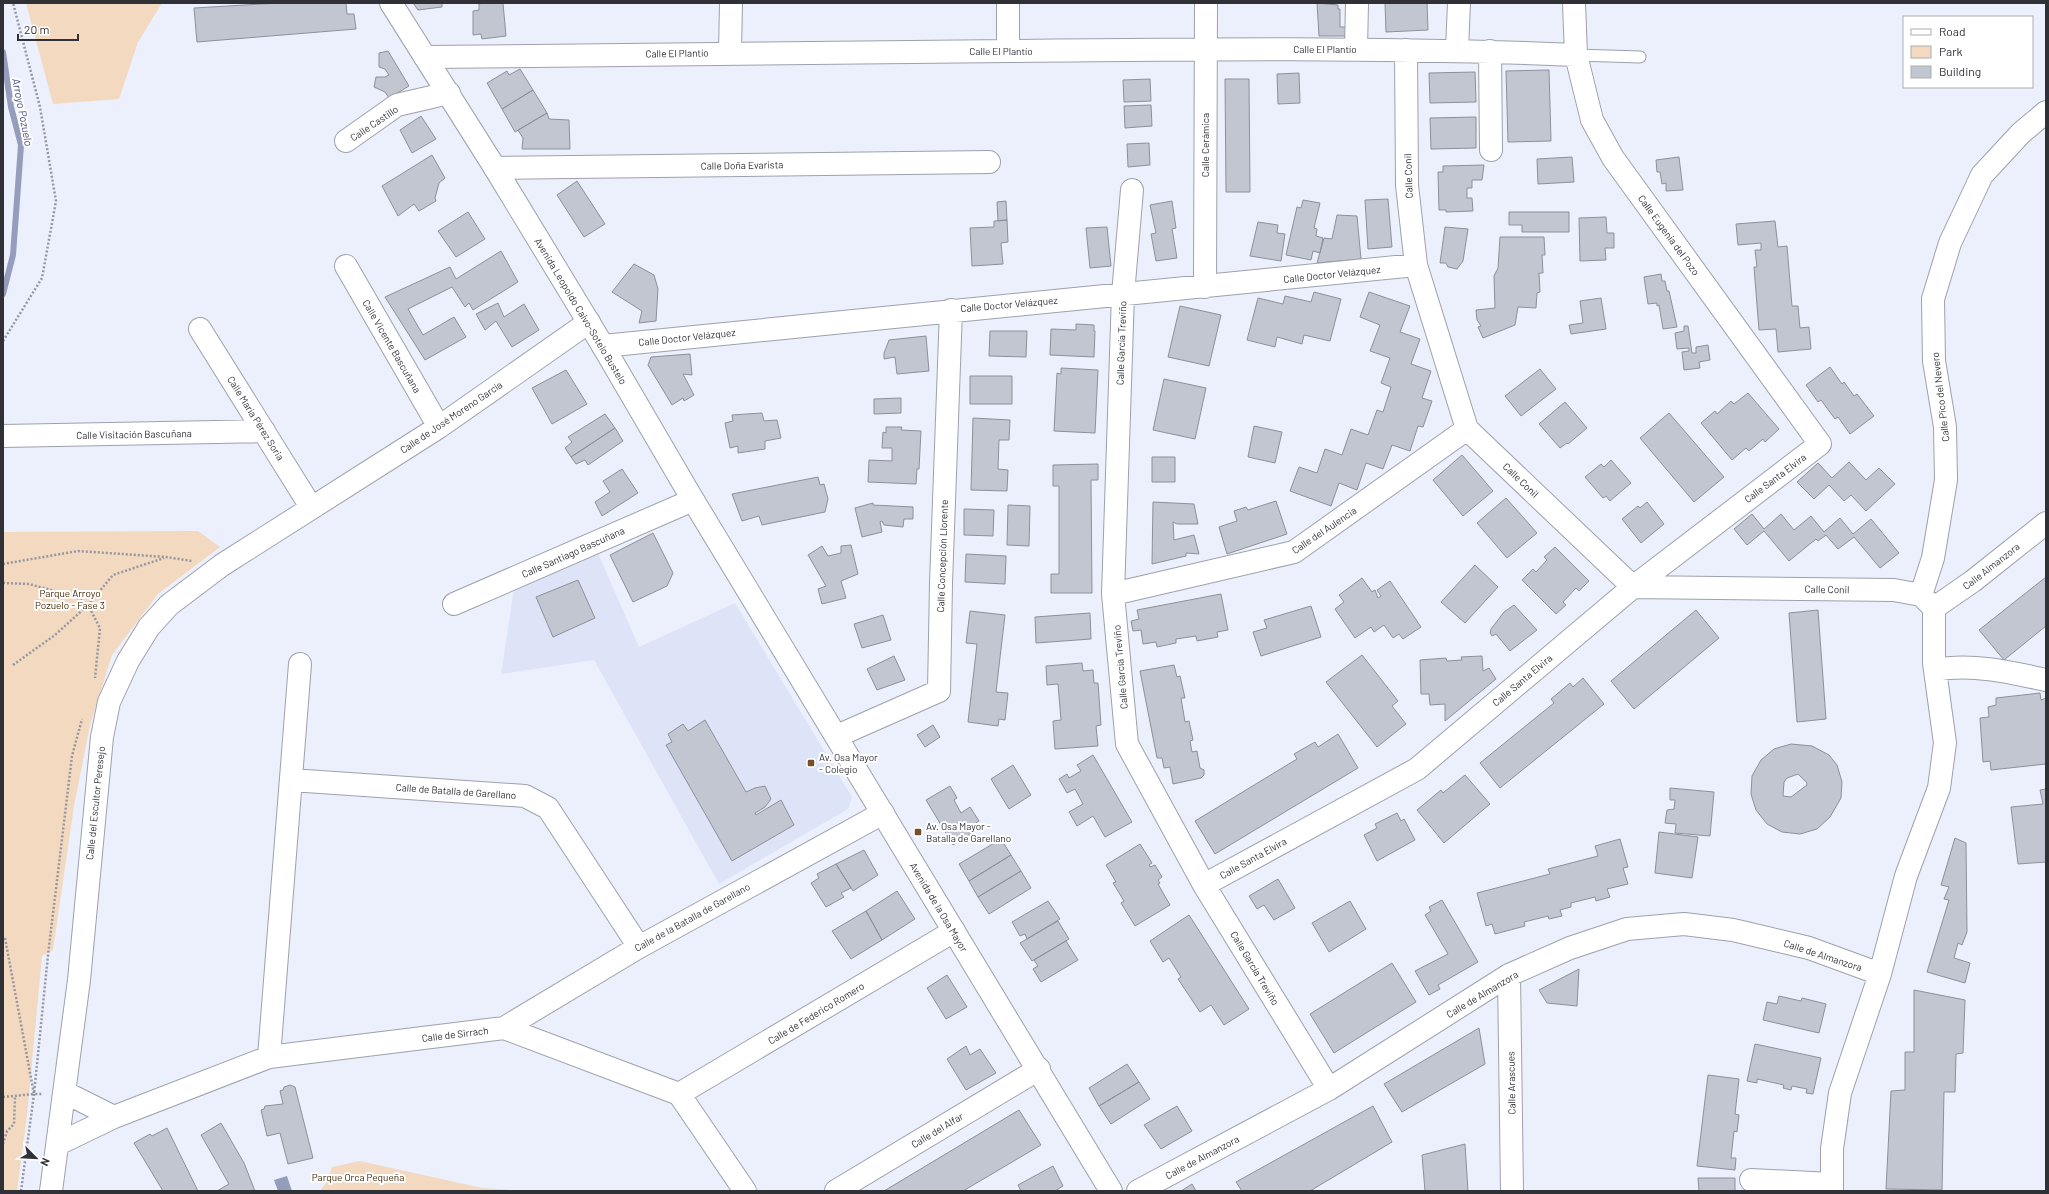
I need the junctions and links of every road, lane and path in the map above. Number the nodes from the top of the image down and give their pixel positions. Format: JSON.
{"nodes":[{"id":1,"x":13,"y":3,"type":"edge"},
{"id":2,"x":391,"y":3,"type":"edge"},
{"id":3,"x":731,"y":3,"type":"edge"},
{"id":4,"x":1008,"y":3,"type":"edge"},
{"id":5,"x":1206,"y":3,"type":"edge"},
{"id":6,"x":1357,"y":3,"type":"edge"},
{"id":7,"x":1459,"y":3,"type":"edge"},
{"id":8,"x":1574,"y":3,"type":"edge"},
{"id":9,"x":1205,"y":49,"type":"junction"},
{"id":10,"x":1356,"y":49,"type":"junction"},
{"id":11,"x":1406,"y":50,"type":"junction"},
{"id":12,"x":1457,"y":50,"type":"junction"},
{"id":13,"x":1008,"y":51,"type":"junction"},
{"id":14,"x":1490,"y":51,"type":"junction"},
{"id":15,"x":730,"y":52,"type":"junction"},
{"id":16,"x":1576,"y":55,"type":"junction"},
{"id":17,"x":425,"y":57,"type":"junction"},
{"id":18,"x":1640,"y":57,"type":"dead end"},
{"id":19,"x":449,"y":93,"type":"junction"},
{"id":20,"x":2046,"y":112,"type":"edge"},
{"id":21,"x":346,"y":141,"type":"dead end"},
{"id":22,"x":1491,"y":150,"type":"dead end"},
{"id":23,"x":989,"y":162,"type":"dead end"},
{"id":24,"x":495,"y":168,"type":"junction"},
{"id":25,"x":1132,"y":190,"type":"dead end"},
{"id":26,"x":1416,"y":265,"type":"junction"},
{"id":27,"x":346,"y":266,"type":"dead end"},
{"id":28,"x":1205,"y":287,"type":"junction"},
{"id":29,"x":1123,"y":294,"type":"junction"},
{"id":30,"x":951,"y":310,"type":"junction"},
{"id":31,"x":589,"y":322,"type":"junction"},
{"id":32,"x":200,"y":329,"type":"dead end"},
{"id":33,"x":3,"y":341,"type":"edge"},
{"id":34,"x":603,"y":346,"type":"junction"},
{"id":35,"x":439,"y":426,"type":"junction"},
{"id":36,"x":1467,"y":428,"type":"junction"},
{"id":37,"x":264,"y":431,"type":"junction"},
{"id":38,"x":3,"y":436,"type":"edge"},
{"id":39,"x":1820,"y":444,"type":"joint"},
{"id":40,"x":692,"y":500,"type":"junction"},
{"id":41,"x":311,"y":507,"type":"junction"},
{"id":42,"x":2046,"y":523,"type":"edge"},
{"id":43,"x":166,"y":557,"type":"junction"},
{"id":44,"x":3,"y":564,"type":"edge"},
{"id":45,"x":222,"y":565,"type":"junction"},
{"id":46,"x":3,"y":583,"type":"edge"},
{"id":47,"x":1633,"y":587,"type":"junction"},
{"id":48,"x":1113,"y":594,"type":"junction"},
{"id":49,"x":1927,"y":602,"type":"junction"},
{"id":50,"x":454,"y":604,"type":"dead end"},
{"id":51,"x":88,"y":605,"type":"junction"},
{"id":52,"x":768,"y":622,"type":"joint"},
{"id":53,"x":300,"y":664,"type":"dead end"},
{"id":54,"x":13,"y":665,"type":"dead end"},
{"id":55,"x":1935,"y":670,"type":"junction"},
{"id":56,"x":2046,"y":680,"type":"edge"},
{"id":57,"x":94,"y":681,"type":"dead end"},
{"id":58,"x":84,"y":715,"type":"dead end"},
{"id":59,"x":837,"y":736,"type":"junction"},
{"id":60,"x":291,"y":780,"type":"junction"},
{"id":61,"x":883,"y":813,"type":"junction"},
{"id":62,"x":1204,"y":885,"type":"junction"},
{"id":63,"x":954,"y":931,"type":"junction"},
{"id":64,"x":5,"y":938,"type":"dead end"},
{"id":65,"x":639,"y":947,"type":"junction"},
{"id":66,"x":1880,"y":974,"type":"junction"},
{"id":67,"x":1509,"y":975,"type":"junction"},
{"id":68,"x":504,"y":1028,"type":"junction"},
{"id":69,"x":269,"y":1057,"type":"junction"},
{"id":70,"x":1039,"y":1070,"type":"junction"},
{"id":71,"x":1329,"y":1089,"type":"junction"},
{"id":72,"x":64,"y":1092,"type":"junction"},
{"id":73,"x":34,"y":1094,"type":"junction"},
{"id":74,"x":679,"y":1094,"type":"junction"},
{"id":75,"x":3,"y":1097,"type":"edge"},
{"id":76,"x":15,"y":1097,"type":"junction"},
{"id":77,"x":114,"y":1116,"type":"junction"},
{"id":78,"x":3,"y":1144,"type":"edge"},
{"id":79,"x":58,"y":1144,"type":"junction"},
{"id":80,"x":1751,"y":1180,"type":"dead end"},
{"id":81,"x":1832,"y":1188,"type":"edge"},
{"id":82,"x":21,"y":1191,"type":"edge"},
{"id":83,"x":51,"y":1191,"type":"edge"},
{"id":84,"x":745,"y":1191,"type":"edge"},
{"id":85,"x":836,"y":1191,"type":"edge"},
{"id":86,"x":1111,"y":1191,"type":"edge"},
{"id":87,"x":1138,"y":1191,"type":"edge"},
{"id":88,"x":1512,"y":1191,"type":"edge"}],
"edges":[{"from":1,"to":33,"type":"path"},
{"from":2,"to":17,"type":"street","name":"Avenida Leopoldo Calvo-Sotelo Bustelo"},
{"from":3,"to":15,"type":"street"},
{"from":4,"to":13,"type":"street"},
{"from":5,"to":9,"type":"street","name":"Calle Cerámica"},
{"from":6,"to":10,"type":"street"},
{"from":7,"to":12,"type":"street"},
{"from":8,"to":16,"type":"street","name":"Calle Eugenia del Pozo"},
{"from":9,"to":10,"type":"street","name":"Calle El Plantío"},
{"from":9,"to":13,"type":"street","name":"Calle El Plantío"},
{"from":9,"to":28,"type":"street","name":"Calle Cerámica"},
{"from":10,"to":11,"type":"street","name":"Calle El Plantío"},
{"from":11,"to":12,"type":"street","name":"Calle El Plantío"},
{"from":11,"to":26,"type":"street","name":"Calle Conil"},
{"from":12,"to":14,"type":"street","name":"Calle El Plantío"},
{"from":13,"to":15,"type":"street","name":"Calle El Plantío"},
{"from":14,"to":16,"type":"street","name":"Calle El Plantío"},
{"from":14,"to":22,"type":"street"},
{"from":15,"to":17,"type":"street","name":"Calle El Plantío"},
{"from":16,"to":18,"type":"lane"},
{"from":16,"to":39,"type":"street","name":"Calle Eugenia del Pozo"},
{"from":17,"to":19,"type":"street","name":"Avenida Leopoldo Calvo-Sotelo Bustelo"},
{"from":19,"to":21,"type":"street","name":"Calle Castillo"},
{"from":19,"to":24,"type":"street","name":"Avenida Leopoldo Calvo-Sotelo Bustelo"},
{"from":20,"to":49,"type":"street","name":"Calle Pico del Nevero"},
{"from":23,"to":24,"type":"street","name":"Calle Doña Evarista"},
{"from":24,"to":31,"type":"street","name":"Avenida Leopoldo Calvo-Sotelo Bustelo"},
{"from":25,"to":29,"type":"street","name":"Calle García Treviño"},
{"from":26,"to":28,"type":"street","name":"Calle Doctor Velázquez"},
{"from":26,"to":36,"type":"street","name":"Calle Conil"},
{"from":27,"to":35,"type":"street","name":"Calle Vicente Bascuñana"},
{"from":28,"to":29,"type":"street","name":"Calle Doctor Velázquez"},
{"from":29,"to":30,"type":"street","name":"Calle Doctor Velázquez"},
{"from":29,"to":48,"type":"street","name":"Calle García Treviño"},
{"from":30,"to":34,"type":"street","name":"Calle Doctor Velázquez"},
{"from":30,"to":59,"type":"street","name":"Calle Concepción Llorente"},
{"from":31,"to":34,"type":"street","name":"Avenida Leopoldo Calvo-Sotelo Bustelo"},
{"from":31,"to":35,"type":"street","name":"Calle de José Moreno García"},
{"from":32,"to":37,"type":"street","name":"Calle María Pérez Soria"},
{"from":34,"to":40,"type":"street","name":"Avenida Leopoldo Calvo-Sotelo Bustelo"},
{"from":35,"to":41,"type":"street","name":"Calle de José Moreno García"},
{"from":36,"to":47,"type":"street","name":"Calle Conil"},
{"from":36,"to":48,"type":"street","name":"Calle del Aulencia"},
{"from":37,"to":38,"type":"street","name":"Calle Visitación Bascuñana"},
{"from":37,"to":41,"type":"street","name":"Calle María Pérez Soria"},
{"from":39,"to":47,"type":"street","name":"Calle Santa Elvira"},
{"from":40,"to":50,"type":"street","name":"Calle Santiago Bascuñana"},
{"from":40,"to":52,"type":"street","name":"Avenida Leopoldo Calvo-Sotelo Bustelo"},
{"from":41,"to":45,"type":"street","name":"Calle del Escultor Peresejo"},
{"from":42,"to":49,"type":"street","name":"Calle Almanzora"},
{"from":43,"to":44,"type":"path"},
{"from":43,"to":45,"type":"path"},
{"from":43,"to":51,"type":"path"},
{"from":45,"to":72,"type":"street","name":"Calle del Escultor Peresejo"},
{"from":46,"to":51,"type":"path"},
{"from":47,"to":49,"type":"street","name":"Calle Conil"},
{"from":47,"to":62,"type":"street","name":"Calle Santa Elvira"},
{"from":48,"to":62,"type":"street","name":"Calle García Treviño"},
{"from":49,"to":55,"type":"street"},
{"from":51,"to":54,"type":"path"},
{"from":51,"to":57,"type":"path"},
{"from":52,"to":59,"type":"street","name":"Avenida de la Osa Mayor"},
{"from":53,"to":60,"type":"street"},
{"from":55,"to":56,"type":"street"},
{"from":55,"to":66,"type":"street"},
{"from":58,"to":73,"type":"path"},
{"from":59,"to":61,"type":"street","name":"Avenida de la Osa Mayor"},
{"from":60,"to":65,"type":"street","name":"Calle de Batalla de Garellano"},
{"from":60,"to":69,"type":"street"},
{"from":61,"to":63,"type":"street","name":"Avenida de la Osa Mayor"},
{"from":61,"to":65,"type":"street","name":"Calle de la Batalla de Garellano"},
{"from":62,"to":71,"type":"street","name":"Calle García Treviño"},
{"from":63,"to":70,"type":"street","name":"Avenida de la Osa Mayor"},
{"from":63,"to":74,"type":"street","name":"Calle de Federico Romero"},
{"from":64,"to":73,"type":"path"},
{"from":65,"to":68,"type":"street","name":"Calle de la Batalla de Garellano"},
{"from":66,"to":67,"type":"street","name":"Calle de Almanzora"},
{"from":66,"to":81,"type":"street"},
{"from":67,"to":71,"type":"street","name":"Calle de Almanzora"},
{"from":67,"to":88,"type":"street","name":"Calle Arascues"},
{"from":68,"to":69,"type":"street","name":"Calle de Sirrach"},
{"from":68,"to":74,"type":"street","name":"Calle de Sirrach"},
{"from":69,"to":77,"type":"street","name":"Calle de Sirrach"},
{"from":70,"to":85,"type":"street","name":"Calle del Alfar"},
{"from":70,"to":86,"type":"street","name":"Avenida de la Osa Mayor"},
{"from":71,"to":87,"type":"street","name":"Calle de Almanzora"},
{"from":72,"to":73,"type":"path"},
{"from":72,"to":77,"type":"street"},
{"from":72,"to":79,"type":"street","name":"Calle del Escultor Peresejo"},
{"from":73,"to":76,"type":"path"},
{"from":73,"to":82,"type":"path"},
{"from":74,"to":84,"type":"street"},
{"from":75,"to":76,"type":"path"},
{"from":76,"to":78,"type":"path"},
{"from":77,"to":79,"type":"street","name":"Calle de Sirrach"},
{"from":79,"to":83,"type":"street","name":"Calle del Escultor Peresejo"},
{"from":80,"to":81,"type":"street"}]}
